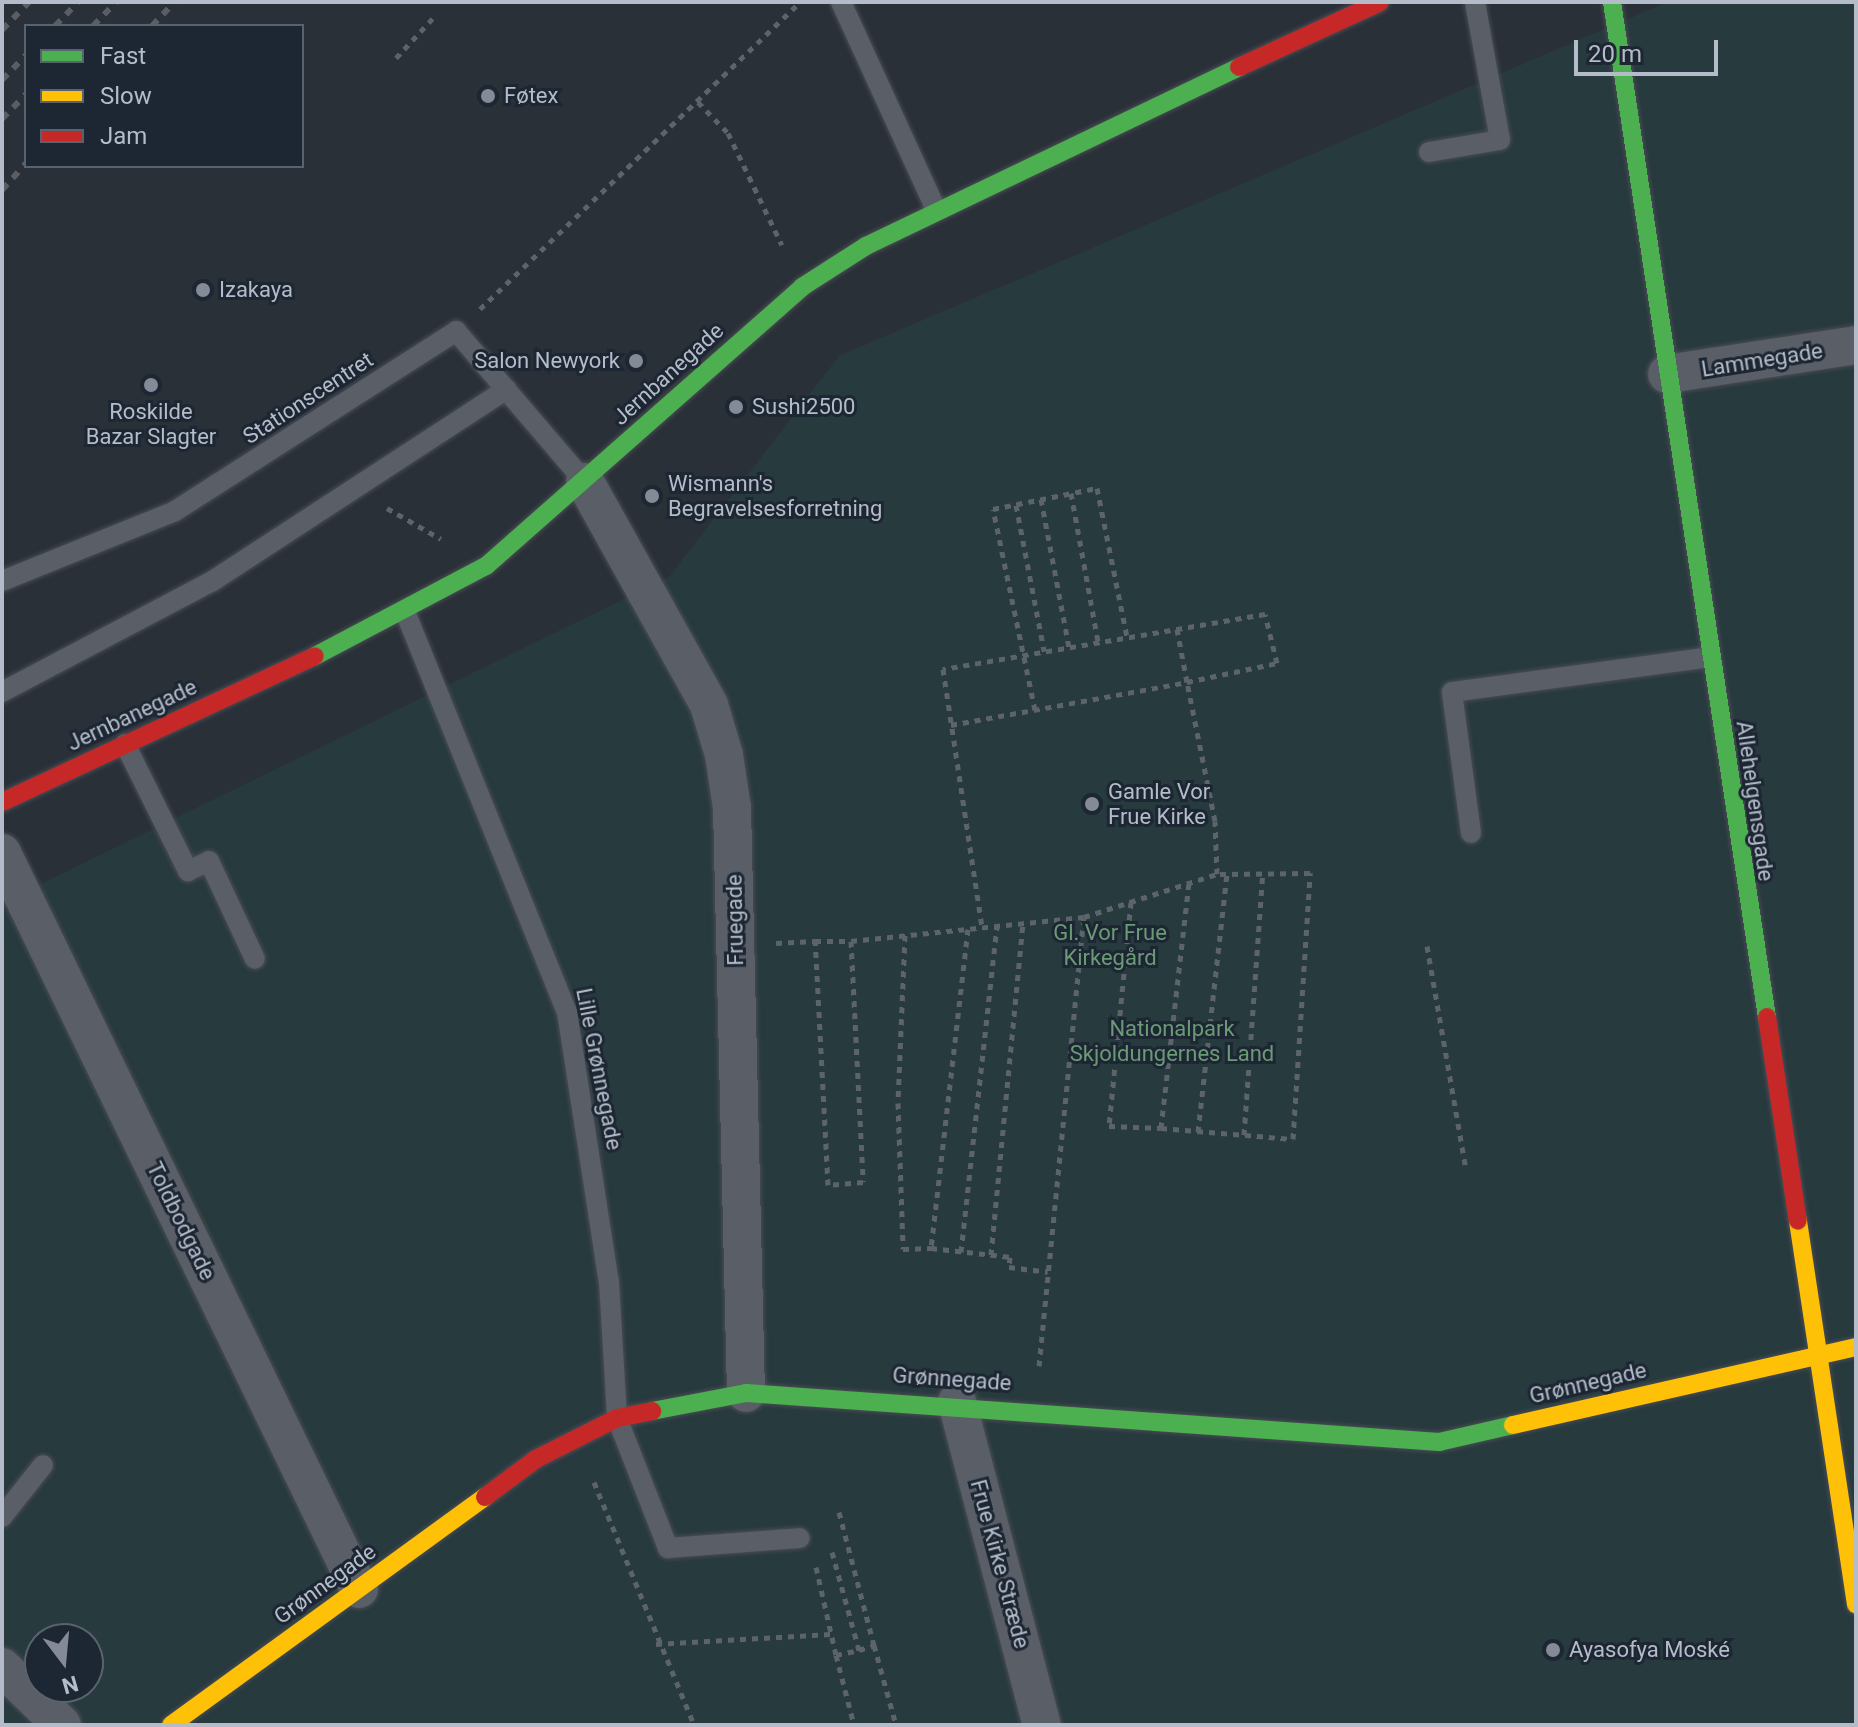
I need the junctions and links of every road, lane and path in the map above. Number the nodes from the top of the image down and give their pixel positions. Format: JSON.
{"nodes":[{"id":1,"x":800,"y":2,"type":"edge"},
{"id":2,"x":841,"y":2,"type":"edge"},
{"id":3,"x":1380,"y":2,"type":"edge"},
{"id":4,"x":1475,"y":2,"type":"edge"},
{"id":5,"x":1612,"y":2,"type":"edge"},
{"id":6,"x":434,"y":17,"type":"dead end"},
{"id":7,"x":396,"y":58,"type":"dead end"},
{"id":8,"x":698,"y":102,"type":"junction"},
{"id":9,"x":1429,"y":152,"type":"dead end"},
{"id":10,"x":935,"y":207,"type":"junction"},
{"id":11,"x":802,"y":287,"type":"junction"},
{"id":12,"x":456,"y":331,"type":"junction"},
{"id":13,"x":1856,"y":345,"type":"edge"},
{"id":14,"x":1667,"y":374,"type":"junction"},
{"id":15,"x":507,"y":389,"type":"junction"},
{"id":16,"x":585,"y":482,"type":"junction"},
{"id":17,"x":356,"y":490,"type":"junction"},
{"id":18,"x":1071,"y":493,"type":"junction"},
{"id":19,"x":1041,"y":499,"type":"junction"},
{"id":20,"x":1016,"y":505,"type":"junction"},
{"id":21,"x":486,"y":566,"type":"junction"},
{"id":22,"x":2,"y":581,"type":"edge"},
{"id":23,"x":406,"y":614,"type":"junction"},
{"id":24,"x":1177,"y":629,"type":"junction"},
{"id":25,"x":1127,"y":637,"type":"junction"},
{"id":26,"x":1098,"y":642,"type":"junction"},
{"id":27,"x":1069,"y":647,"type":"junction"},
{"id":28,"x":1044,"y":651,"type":"junction"},
{"id":29,"x":1025,"y":655,"type":"junction"},
{"id":30,"x":1710,"y":657,"type":"junction"},
{"id":31,"x":1187,"y":682,"type":"junction"},
{"id":32,"x":2,"y":692,"type":"edge"},
{"id":33,"x":1035,"y":710,"type":"junction"},
{"id":34,"x":951,"y":725,"type":"junction"},
{"id":35,"x":125,"y":744,"type":"junction"},
{"id":36,"x":2,"y":802,"type":"edge"},
{"id":37,"x":1471,"y":833,"type":"dead end"},
{"id":38,"x":2,"y":853,"type":"edge"},
{"id":39,"x":1227,"y":873,"type":"junction"},
{"id":40,"x":1263,"y":873,"type":"junction"},
{"id":41,"x":1217,"y":874,"type":"junction"},
{"id":42,"x":1189,"y":882,"type":"junction"},
{"id":43,"x":1131,"y":902,"type":"junction"},
{"id":44,"x":1084,"y":917,"type":"junction"},
{"id":45,"x":1023,"y":924,"type":"junction"},
{"id":46,"x":997,"y":926,"type":"junction"},
{"id":47,"x":982,"y":928,"type":"junction"},
{"id":48,"x":968,"y":929,"type":"junction"},
{"id":49,"x":905,"y":935,"type":"junction"},
{"id":50,"x":851,"y":941,"type":"junction"},
{"id":51,"x":1427,"y":946,"type":"dead end"},
{"id":52,"x":255,"y":959,"type":"dead end"},
{"id":53,"x":1161,"y":1128,"type":"junction"},
{"id":54,"x":1198,"y":1132,"type":"junction"},
{"id":55,"x":1244,"y":1135,"type":"junction"},
{"id":56,"x":1466,"y":1169,"type":"dead end"},
{"id":57,"x":931,"y":1248,"type":"junction"},
{"id":58,"x":961,"y":1252,"type":"junction"},
{"id":59,"x":991,"y":1255,"type":"junction"},
{"id":60,"x":1048,"y":1272,"type":"junction"},
{"id":61,"x":1856,"y":1347,"type":"edge"},
{"id":62,"x":1819,"y":1356,"type":"junction"},
{"id":63,"x":746,"y":1393,"type":"junction"},
{"id":64,"x":957,"y":1402,"type":"junction"},
{"id":65,"x":1034,"y":1409,"type":"junction"},
{"id":66,"x":617,"y":1418,"type":"junction"},
{"id":67,"x":578,"y":1437,"type":"junction"},
{"id":68,"x":43,"y":1465,"type":"dead end"},
{"id":69,"x":839,"y":1512,"type":"dead end"},
{"id":70,"x":2,"y":1517,"type":"edge"},
{"id":71,"x":806,"y":1544,"type":"junction"},
{"id":72,"x":359,"y":1589,"type":"junction"},
{"id":73,"x":1856,"y":1605,"type":"edge"},
{"id":74,"x":831,"y":1634,"type":"junction"},
{"id":75,"x":656,"y":1644,"type":"junction"},
{"id":76,"x":874,"y":1645,"type":"junction"},
{"id":77,"x":859,"y":1650,"type":"junction"},
{"id":78,"x":836,"y":1655,"type":"junction"},
{"id":79,"x":2,"y":1667,"type":"edge"},
{"id":80,"x":62,"y":1725,"type":"edge"},
{"id":81,"x":171,"y":1725,"type":"edge"},
{"id":82,"x":694,"y":1725,"type":"edge"},
{"id":83,"x":854,"y":1725,"type":"edge"},
{"id":84,"x":896,"y":1725,"type":"edge"},
{"id":85,"x":1042,"y":1725,"type":"edge"}],
"edges":[{"from":1,"to":8,"type":"path"},
{"from":2,"to":10,"type":"lane"},
{"from":3,"to":10,"type":"street","name":"Jernbanegade"},
{"from":4,"to":9,"type":"lane"},
{"from":5,"to":14,"type":"street","name":"Allehelgensgade"},
{"from":6,"to":7,"type":"path"},
{"from":8,"to":11,"type":"path"},
{"from":8,"to":12,"type":"path"},
{"from":10,"to":11,"type":"street","name":"Jernbanegade"},
{"from":11,"to":16,"type":"street","name":"Jernbanegade"},
{"from":12,"to":15,"type":"lane"},
{"from":12,"to":22,"type":"lane","name":"Stationscentret"},
{"from":13,"to":14,"type":"street","name":"Lammegade"},
{"from":14,"to":30,"type":"street","name":"Allehelgensgade"},
{"from":15,"to":16,"type":"lane"},
{"from":15,"to":17,"type":"lane"},
{"from":16,"to":21,"type":"street","name":"Jernbanegade"},
{"from":16,"to":63,"type":"street","name":"Fruegade"},
{"from":17,"to":21,"type":"path"},
{"from":17,"to":32,"type":"lane"},
{"from":18,"to":19,"type":"path"},
{"from":18,"to":25,"type":"path"},
{"from":18,"to":26,"type":"path"},
{"from":19,"to":20,"type":"path"},
{"from":19,"to":27,"type":"path"},
{"from":20,"to":28,"type":"path"},
{"from":20,"to":29,"type":"path"},
{"from":21,"to":23,"type":"street","name":"Jernbanegade"},
{"from":23,"to":35,"type":"street","name":"Jernbanegade"},
{"from":23,"to":66,"type":"lane","name":"Lille Grønnegade"},
{"from":24,"to":25,"type":"path"},
{"from":24,"to":31,"type":"path"},
{"from":24,"to":31,"type":"path"},
{"from":25,"to":26,"type":"path"},
{"from":26,"to":27,"type":"path"},
{"from":27,"to":28,"type":"path"},
{"from":28,"to":29,"type":"path"},
{"from":29,"to":33,"type":"path"},
{"from":29,"to":34,"type":"path"},
{"from":30,"to":37,"type":"lane"},
{"from":30,"to":62,"type":"street","name":"Allehelgensgade"},
{"from":31,"to":33,"type":"path"},
{"from":31,"to":41,"type":"path"},
{"from":33,"to":34,"type":"path"},
{"from":34,"to":47,"type":"path"},
{"from":35,"to":36,"type":"street","name":"Jernbanegade"},
{"from":35,"to":52,"type":"lane"},
{"from":38,"to":72,"type":"street","name":"Toldbodgade"},
{"from":39,"to":40,"type":"path"},
{"from":39,"to":41,"type":"path"},
{"from":39,"to":54,"type":"path"},
{"from":40,"to":55,"type":"path"},
{"from":40,"to":55,"type":"path"},
{"from":41,"to":42,"type":"path"},
{"from":42,"to":43,"type":"path"},
{"from":42,"to":53,"type":"path"},
{"from":43,"to":44,"type":"path"},
{"from":43,"to":53,"type":"path"},
{"from":44,"to":45,"type":"path"},
{"from":44,"to":60,"type":"path"},
{"from":45,"to":46,"type":"path"},
{"from":45,"to":59,"type":"path"},
{"from":46,"to":47,"type":"path"},
{"from":46,"to":58,"type":"path"},
{"from":47,"to":48,"type":"path"},
{"from":48,"to":49,"type":"path"},
{"from":48,"to":57,"type":"path"},
{"from":49,"to":50,"type":"path"},
{"from":49,"to":57,"type":"path"},
{"from":50,"to":50,"type":"path"},
{"from":51,"to":56,"type":"path"},
{"from":53,"to":54,"type":"path"},
{"from":54,"to":55,"type":"path"},
{"from":57,"to":58,"type":"path"},
{"from":58,"to":59,"type":"path"},
{"from":59,"to":60,"type":"path"},
{"from":60,"to":65,"type":"path"},
{"from":61,"to":62,"type":"street","name":"Grønnegade"},
{"from":62,"to":65,"type":"street","name":"Grønnegade"},
{"from":62,"to":73,"type":"street","name":"Allehelgensgade"},
{"from":63,"to":64,"type":"street","name":"Grønnegade"},
{"from":63,"to":66,"type":"street","name":"Grønnegade"},
{"from":64,"to":65,"type":"street","name":"Grønnegade"},
{"from":64,"to":85,"type":"street","name":"Frue Kirke Stræde"},
{"from":66,"to":67,"type":"street","name":"Grønnegade"},
{"from":66,"to":71,"type":"lane","name":"Lille Grønnegade"},
{"from":67,"to":72,"type":"street","name":"Grønnegade"},
{"from":67,"to":75,"type":"path"},
{"from":68,"to":70,"type":"lane"},
{"from":69,"to":76,"type":"path"},
{"from":71,"to":74,"type":"path"},
{"from":71,"to":77,"type":"path"},
{"from":72,"to":81,"type":"street","name":"Grønnegade"},
{"from":74,"to":75,"type":"path"},
{"from":74,"to":78,"type":"path"},
{"from":75,"to":82,"type":"path"},
{"from":76,"to":77,"type":"path"},
{"from":76,"to":84,"type":"path"},
{"from":77,"to":78,"type":"path"},
{"from":78,"to":83,"type":"path"},
{"from":79,"to":80,"type":"street"}]}
